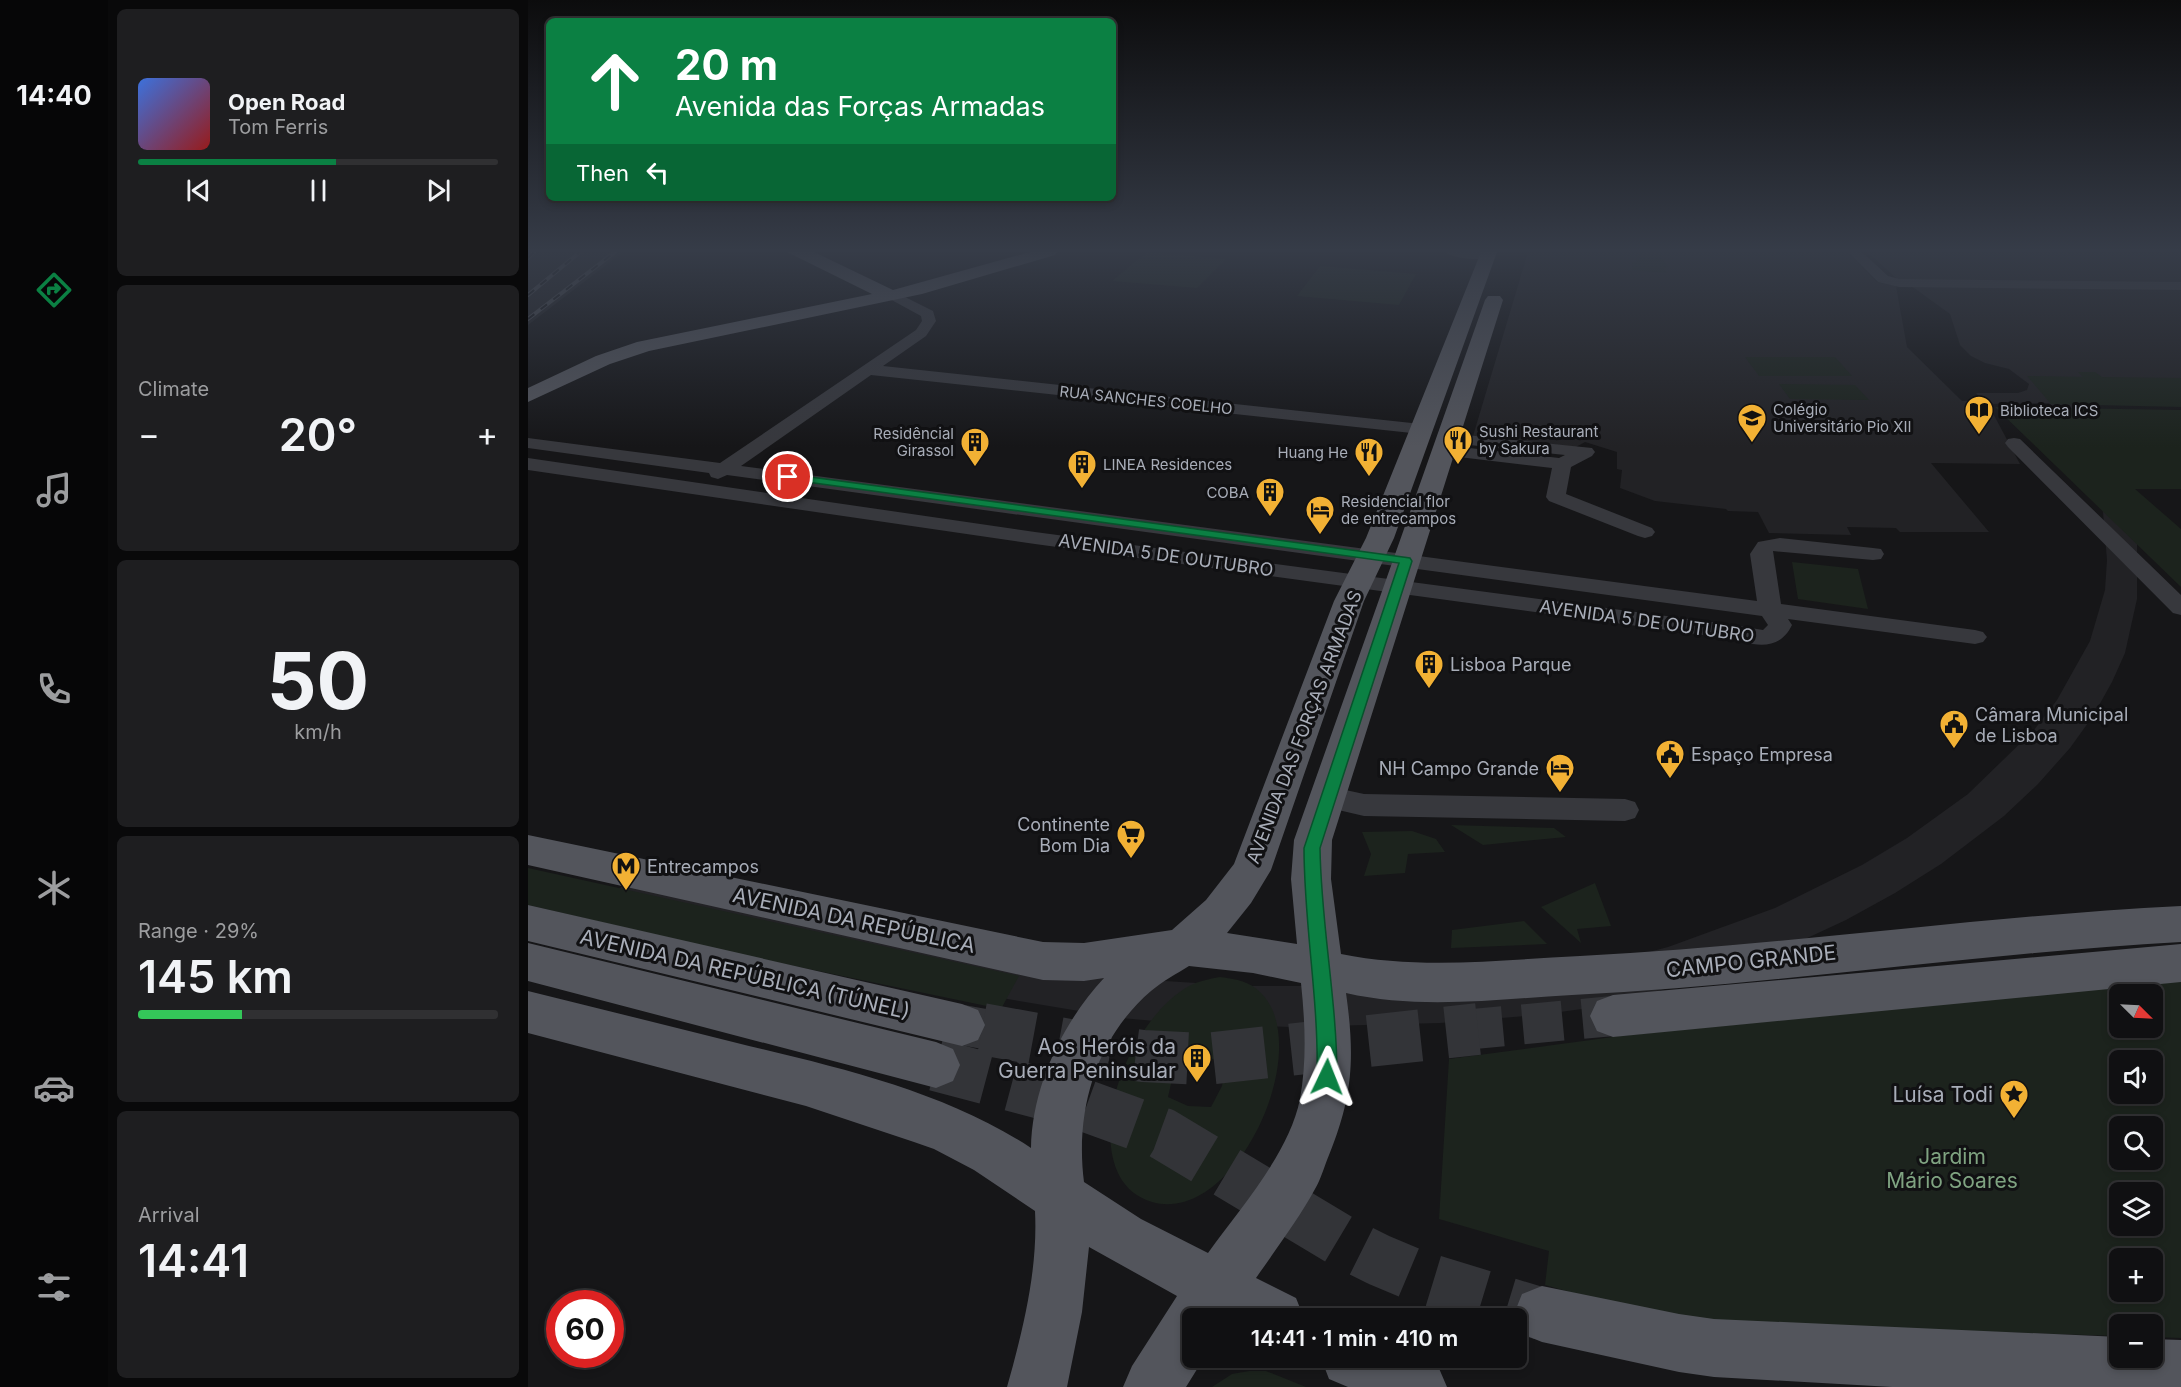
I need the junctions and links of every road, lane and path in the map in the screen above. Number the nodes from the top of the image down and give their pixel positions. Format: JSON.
{"nodes":[{"id":1,"x":745,"y":317,"type":"edge"},
{"id":2,"x":771,"y":317,"type":"edge"},
{"id":3,"x":928,"y":317,"type":"edge"},
{"id":4,"x":1468,"y":317,"type":"edge"},
{"id":5,"x":1478,"y":317,"type":"edge"},
{"id":6,"x":870,"y":370,"type":"junction"},
{"id":7,"x":528,"y":379,"type":"edge"},
{"id":8,"x":528,"y":396,"type":"edge"},
{"id":9,"x":1421,"y":429,"type":"junction"},
{"id":10,"x":528,"y":443,"type":"edge"},
{"id":11,"x":2014,"y":443,"type":"dead end"},
{"id":12,"x":1444,"y":444,"type":"junction"},
{"id":13,"x":528,"y":464,"type":"edge"},
{"id":14,"x":1562,"y":464,"type":"junction"},
{"id":15,"x":724,"y":469,"type":"junction"},
{"id":16,"x":696,"y":488,"type":"junction"},
{"id":17,"x":1645,"y":532,"type":"dead end"},
{"id":18,"x":1873,"y":554,"type":"dead end"},
{"id":19,"x":1365,"y":569,"type":"junction"},
{"id":20,"x":1402,"y":573,"type":"junction"},
{"id":21,"x":2181,"y":608,"type":"edge"},
{"id":22,"x":1770,"y":610,"type":"junction"},
{"id":23,"x":1975,"y":637,"type":"dead end"},
{"id":24,"x":1328,"y":797,"type":"junction"},
{"id":25,"x":1625,"y":810,"type":"dead end"},
{"id":26,"x":528,"y":850,"type":"edge"},
{"id":27,"x":528,"y":923,"type":"edge"},
{"id":28,"x":2181,"y":924,"type":"edge"},
{"id":29,"x":1182,"y":947,"type":"junction"},
{"id":30,"x":528,"y":962,"type":"edge"},
{"id":31,"x":2181,"y":963,"type":"edge"},
{"id":32,"x":1322,"y":970,"type":"junction"},
{"id":33,"x":528,"y":1012,"type":"edge"},
{"id":34,"x":1613,"y":1016,"type":"tunnel mouth"},
{"id":35,"x":962,"y":1025,"type":"tunnel mouth"},
{"id":36,"x":936,"y":1065,"type":"tunnel mouth"},
{"id":37,"x":1061,"y":1198,"type":"junction"},
{"id":38,"x":1200,"y":1308,"type":"edge"},
{"id":39,"x":1203,"y":1308,"type":"edge"},
{"id":40,"x":1542,"y":1314,"type":"tunnel mouth"},
{"id":41,"x":1182,"y":1341,"type":"edge"},
{"id":42,"x":1373,"y":1368,"type":"edge"},
{"id":43,"x":2181,"y":1369,"type":"edge"},
{"id":44,"x":1037,"y":1387,"type":"edge"},
{"id":45,"x":1153,"y":1387,"type":"edge"},
{"id":46,"x":1417,"y":1387,"type":"edge"}],
"edges":[{"from":1,"to":7,"type":"main road"},
{"from":2,"to":8,"type":"main road"},
{"from":3,"to":6,"type":"street"},
{"from":4,"to":9,"type":"main road","name":"AVENIDA DAS FORÇAS ARMADAS"},
{"from":5,"to":12,"type":"main road"},
{"from":6,"to":9,"type":"street","name":"RUA SANCHES COELHO"},
{"from":6,"to":15,"type":"street"},
{"from":9,"to":19,"type":"main road","name":"AVENIDA DAS FORÇAS ARMADAS"},
{"from":10,"to":15,"type":"street","name":"AVENIDA 5 DE OUTUBRO"},
{"from":11,"to":21,"type":"street"},
{"from":12,"to":14,"type":"street"},
{"from":12,"to":14,"type":"street"},
{"from":12,"to":20,"type":"main road"},
{"from":13,"to":16,"type":"street","name":"AVENIDA 5 DE OUTUBRO"},
{"from":14,"to":17,"type":"street"},
{"from":15,"to":16,"type":"street"},
{"from":15,"to":19,"type":"street","name":"AVENIDA 5 DE OUTUBRO"},
{"from":16,"to":19,"type":"street","name":"AVENIDA 5 DE OUTUBRO"},
{"from":18,"to":22,"type":"street"},
{"from":19,"to":20,"type":"street","name":"AVENIDA 5 DE OUTUBRO"},
{"from":19,"to":29,"type":"main road","name":"AVENIDA DAS FORÇAS ARMADAS"},
{"from":20,"to":22,"type":"street","name":"AVENIDA 5 DE OUTUBRO"},
{"from":20,"to":24,"type":"main road"},
{"from":22,"to":23,"type":"street","name":"AVENIDA 5 DE OUTUBRO"},
{"from":24,"to":25,"type":"street"},
{"from":24,"to":32,"type":"main road"},
{"from":26,"to":29,"type":"main road","name":"AVENIDA DA REPÚBLICA"},
{"from":27,"to":35,"type":"main road","name":"AVENIDA DA REPÚBLICA (TÚNEL)"},
{"from":28,"to":32,"type":"main road","name":"CAMPO GRANDE"},
{"from":29,"to":32,"type":"main road","name":"AVENIDA DA REPÚBLICA"},
{"from":29,"to":37,"type":"main road","name":"AVENIDA DAS FORÇAS ARMADAS"},
{"from":30,"to":36,"type":"main road","name":"AVENIDA DA REPÚBLICA (TÚNEL)"},
{"from":31,"to":34,"type":"main road"},
{"from":32,"to":39,"type":"main road"},
{"from":33,"to":37,"type":"main road"},
{"from":37,"to":38,"type":"main road"},
{"from":37,"to":44,"type":"main road","name":"AVENIDA DAS FORÇAS ARMADAS"},
{"from":40,"to":43,"type":"main road"},
{"from":41,"to":45,"type":"main road"},
{"from":42,"to":46,"type":"main road"}]}
